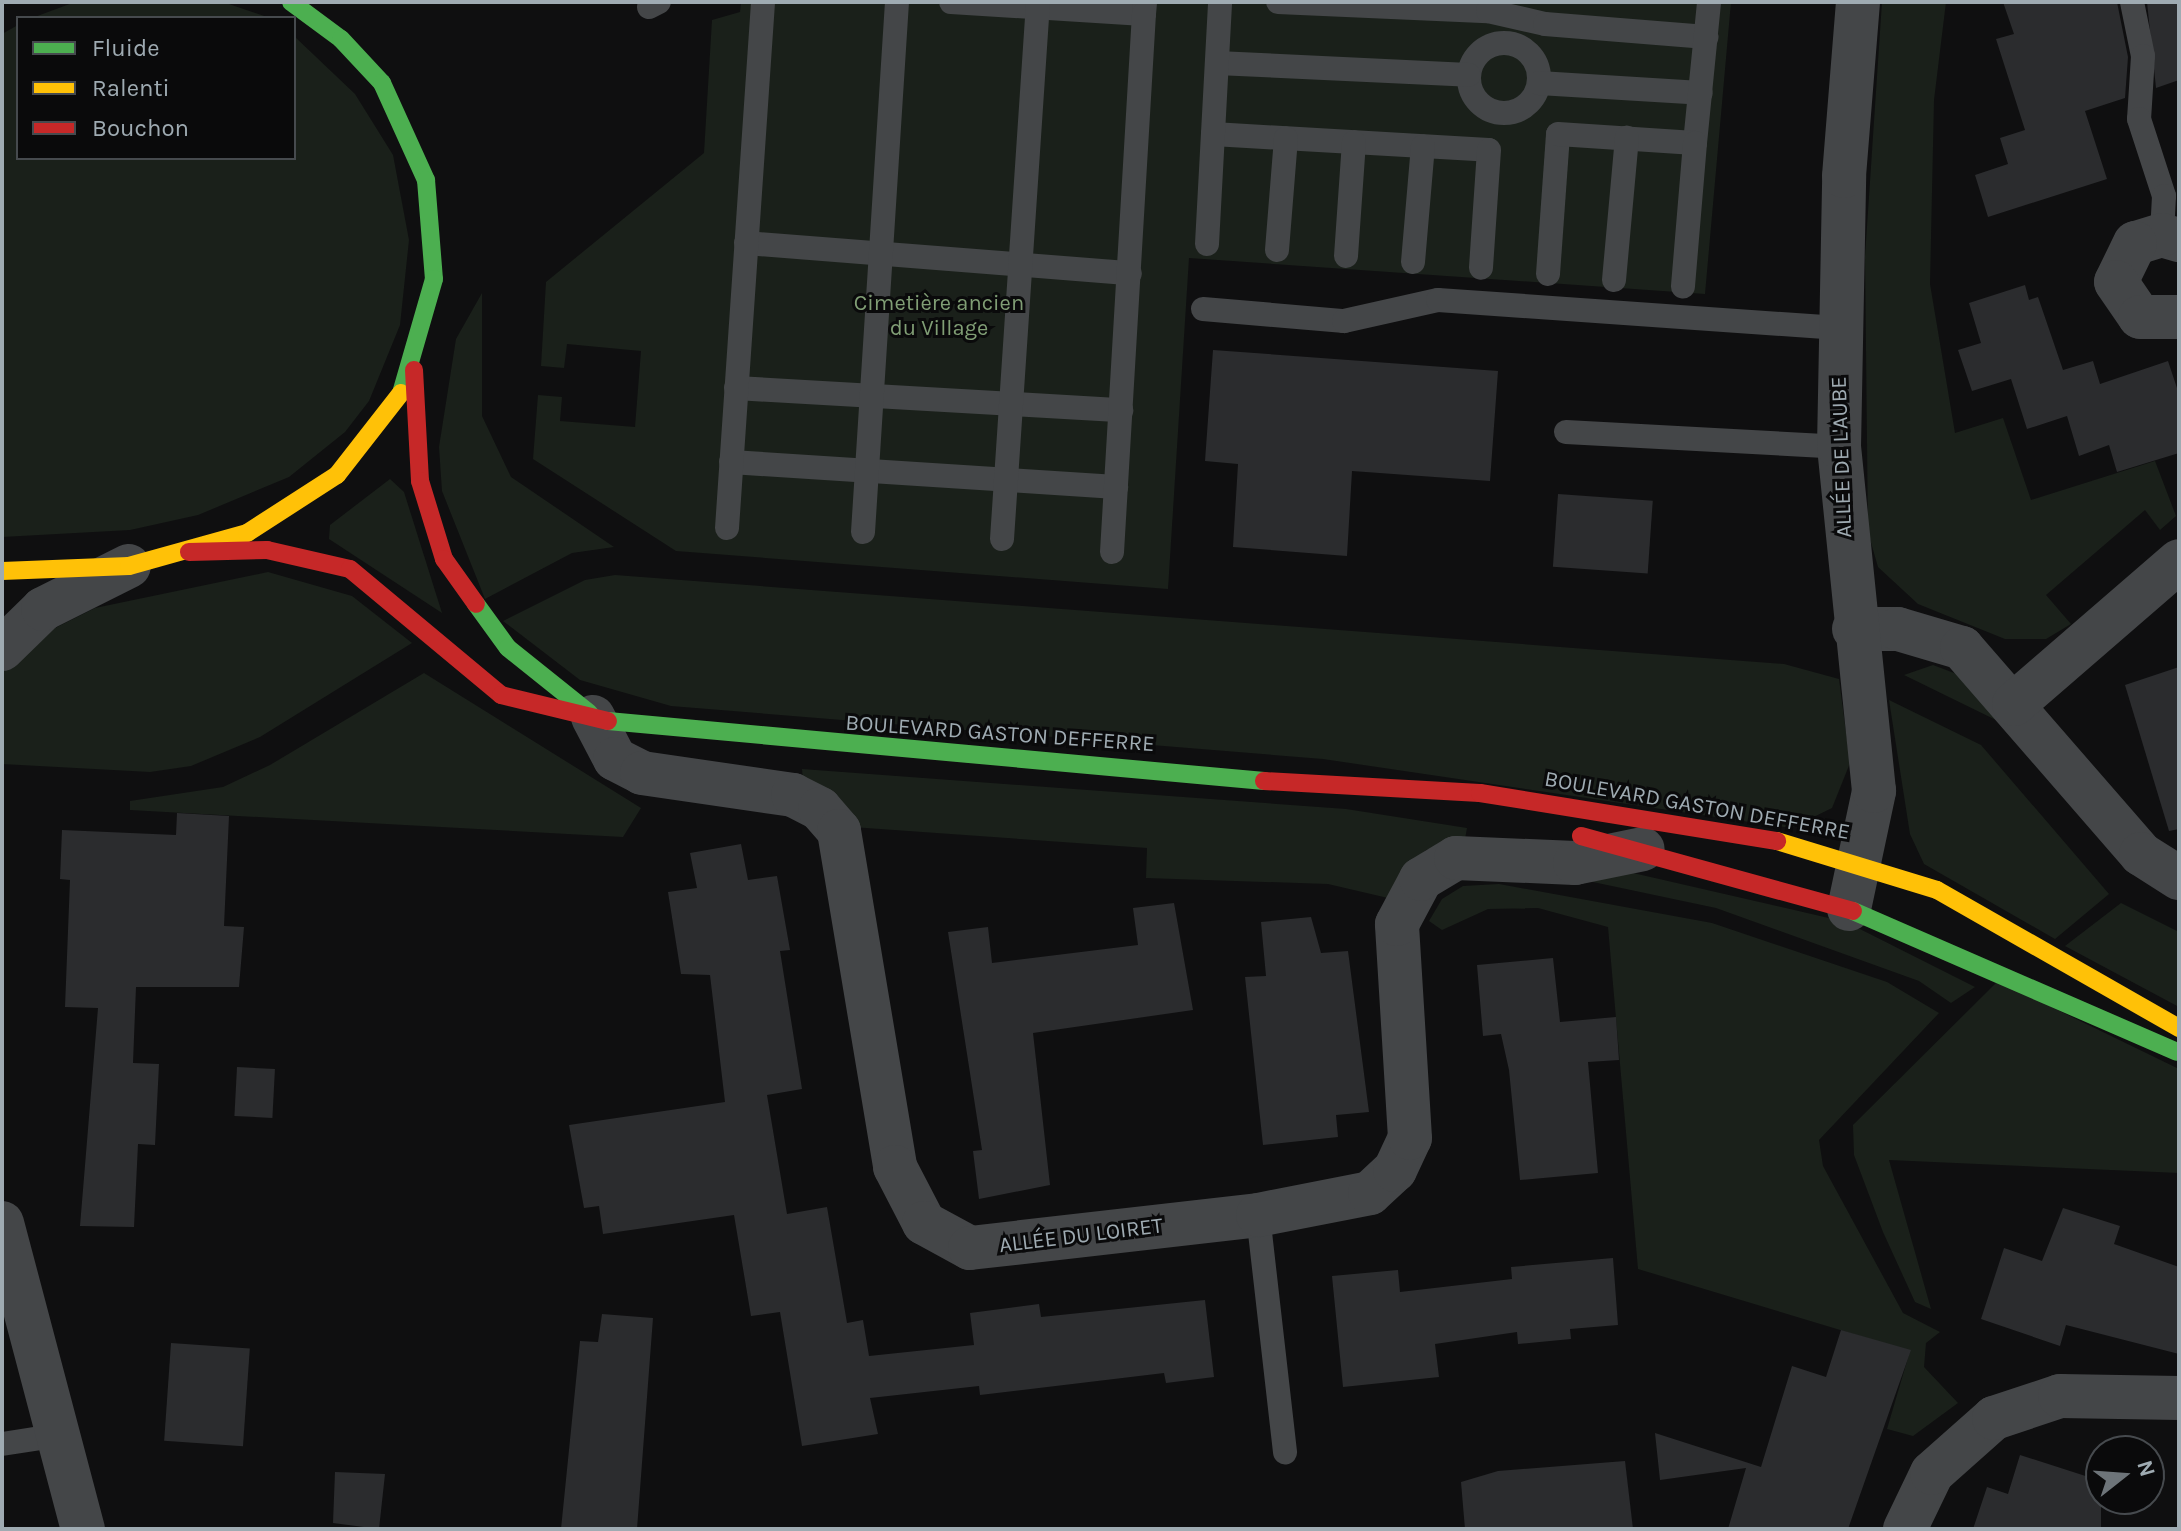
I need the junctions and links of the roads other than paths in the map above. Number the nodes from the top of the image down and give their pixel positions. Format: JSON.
{"nodes":[{"id":1,"x":291,"y":2,"type":"edge"},
{"id":2,"x":763,"y":2,"type":"edge"},
{"id":3,"x":897,"y":2,"type":"edge"},
{"id":4,"x":951,"y":2,"type":"edge"},
{"id":5,"x":1220,"y":2,"type":"edge"},
{"id":6,"x":1278,"y":2,"type":"edge"},
{"id":7,"x":1709,"y":2,"type":"edge"},
{"id":8,"x":1858,"y":2,"type":"edge"},
{"id":9,"x":2132,"y":2,"type":"edge"},
{"id":10,"x":1038,"y":5,"type":"edge"},
{"id":11,"x":1145,"y":8,"type":"edge"},
{"id":12,"x":1509,"y":9,"type":"edge"},
{"id":13,"x":1706,"y":37,"type":"junction"},
{"id":14,"x":1506,"y":43,"type":"junction"},
{"id":15,"x":1217,"y":63,"type":"junction"},
{"id":16,"x":1469,"y":75,"type":"junction"},
{"id":17,"x":1539,"y":83,"type":"junction"},
{"id":18,"x":1701,"y":93,"type":"junction"},
{"id":19,"x":1510,"y":113,"type":"junction"},
{"id":20,"x":1213,"y":134,"type":"junction"},
{"id":21,"x":1558,"y":134,"type":"junction"},
{"id":22,"x":1286,"y":138,"type":"junction"},
{"id":23,"x":1627,"y":138,"type":"junction"},
{"id":24,"x":1354,"y":142,"type":"junction"},
{"id":25,"x":1695,"y":143,"type":"junction"},
{"id":26,"x":1423,"y":146,"type":"junction"},
{"id":27,"x":1489,"y":150,"type":"junction"},
{"id":28,"x":2171,"y":237,"type":"edge"},
{"id":29,"x":746,"y":243,"type":"junction"},
{"id":30,"x":1207,"y":244,"type":"dead end"},
{"id":31,"x":1277,"y":250,"type":"dead end"},
{"id":32,"x":878,"y":253,"type":"junction"},
{"id":33,"x":1346,"y":256,"type":"dead end"},
{"id":34,"x":1413,"y":262,"type":"dead end"},
{"id":35,"x":1021,"y":264,"type":"junction"},
{"id":36,"x":1481,"y":268,"type":"dead end"},
{"id":37,"x":1130,"y":273,"type":"junction"},
{"id":38,"x":1548,"y":274,"type":"dead end"},
{"id":39,"x":1614,"y":280,"type":"dead end"},
{"id":40,"x":1683,"y":286,"type":"dead end"},
{"id":41,"x":1203,"y":309,"type":"dead end"},
{"id":42,"x":2179,"y":317,"type":"edge"},
{"id":43,"x":1839,"y":328,"type":"junction"},
{"id":44,"x":414,"y":367,"type":"junction"},
{"id":45,"x":736,"y":388,"type":"junction"},
{"id":46,"x":871,"y":396,"type":"junction"},
{"id":47,"x":1011,"y":403,"type":"junction"},
{"id":48,"x":1121,"y":410,"type":"junction"},
{"id":49,"x":1566,"y":432,"type":"dead end"},
{"id":50,"x":1839,"y":447,"type":"junction"},
{"id":51,"x":731,"y":462,"type":"junction"},
{"id":52,"x":866,"y":471,"type":"junction"},
{"id":53,"x":1007,"y":480,"type":"junction"},
{"id":54,"x":1116,"y":487,"type":"junction"},
{"id":55,"x":727,"y":528,"type":"dead end"},
{"id":56,"x":863,"y":532,"type":"dead end"},
{"id":57,"x":1002,"y":539,"type":"dead end"},
{"id":58,"x":189,"y":552,"type":"junction"},
{"id":59,"x":1112,"y":552,"type":"dead end"},
{"id":60,"x":2179,"y":561,"type":"edge"},
{"id":61,"x":129,"y":566,"type":"junction"},
{"id":62,"x":2,"y":571,"type":"edge"},
{"id":63,"x":1854,"y":629,"type":"junction"},
{"id":64,"x":2,"y":649,"type":"edge"},
{"id":65,"x":2014,"y":704,"type":"junction"},
{"id":66,"x":593,"y":717,"type":"junction"},
{"id":67,"x":1404,"y":793,"type":"junction"},
{"id":68,"x":1510,"y":820,"type":"dead end"},
{"id":69,"x":1554,"y":830,"type":"dead end"},
{"id":70,"x":1643,"y":849,"type":"junction"},
{"id":71,"x":1861,"y":860,"type":"junction"},
{"id":72,"x":2179,"y":878,"type":"edge"},
{"id":73,"x":1849,"y":909,"type":"junction"},
{"id":74,"x":2179,"y":1028,"type":"edge"},
{"id":75,"x":2179,"y":1053,"type":"edge"},
{"id":76,"x":1258,"y":1215,"type":"junction"},
{"id":77,"x":2,"y":1223,"type":"edge"},
{"id":78,"x":2179,"y":1398,"type":"edge"},
{"id":79,"x":54,"y":1436,"type":"junction"},
{"id":80,"x":2,"y":1444,"type":"edge"},
{"id":81,"x":1285,"y":1452,"type":"dead end"},
{"id":82,"x":83,"y":1529,"type":"edge"},
{"id":83,"x":1905,"y":1529,"type":"edge"}],
"edges":[{"from":1,"to":44,"type":"street"},
{"from":2,"to":29,"type":"lane"},
{"from":3,"to":32,"type":"lane"},
{"from":4,"to":10,"type":"lane"},
{"from":5,"to":15,"type":"lane"},
{"from":6,"to":12,"type":"lane"},
{"from":7,"to":13,"type":"lane"},
{"from":8,"to":43,"type":"street","name":"ALLÉE DE L'AUBE"},
{"from":9,"to":28,"type":"lane"},
{"from":10,"to":11,"type":"lane"},
{"from":10,"to":35,"type":"lane"},
{"from":11,"to":37,"type":"lane"},
{"from":12,"to":13,"type":"lane"},
{"from":12,"to":14,"type":"lane"},
{"from":13,"to":18,"type":"lane"},
{"from":14,"to":16,"type":"lane"},
{"from":14,"to":17,"type":"lane"},
{"from":15,"to":16,"type":"lane"},
{"from":15,"to":20,"type":"lane"},
{"from":16,"to":19,"type":"lane"},
{"from":17,"to":18,"type":"lane"},
{"from":17,"to":19,"type":"lane"},
{"from":18,"to":25,"type":"lane"},
{"from":19,"to":21,"type":"lane"},
{"from":19,"to":27,"type":"lane"},
{"from":20,"to":22,"type":"lane"},
{"from":20,"to":30,"type":"lane"},
{"from":21,"to":23,"type":"lane"},
{"from":21,"to":38,"type":"lane"},
{"from":22,"to":24,"type":"lane"},
{"from":22,"to":31,"type":"lane"},
{"from":23,"to":25,"type":"lane"},
{"from":23,"to":39,"type":"lane"},
{"from":24,"to":26,"type":"lane"},
{"from":24,"to":33,"type":"lane"},
{"from":25,"to":40,"type":"lane"},
{"from":26,"to":27,"type":"lane"},
{"from":26,"to":34,"type":"lane"},
{"from":27,"to":36,"type":"lane"},
{"from":28,"to":42,"type":"street"},
{"from":29,"to":32,"type":"lane"},
{"from":29,"to":45,"type":"lane"},
{"from":32,"to":35,"type":"lane"},
{"from":32,"to":46,"type":"lane"},
{"from":35,"to":37,"type":"lane"},
{"from":35,"to":47,"type":"lane"},
{"from":37,"to":48,"type":"lane"},
{"from":41,"to":43,"type":"lane"},
{"from":43,"to":50,"type":"street","name":"ALLÉE DE L'AUBE"},
{"from":44,"to":58,"type":"street"},
{"from":44,"to":66,"type":"street","name":"BOULEVARD GASTON DEFFERRE"},
{"from":45,"to":46,"type":"lane"},
{"from":45,"to":51,"type":"lane"},
{"from":46,"to":47,"type":"lane"},
{"from":46,"to":52,"type":"lane"},
{"from":47,"to":48,"type":"lane"},
{"from":47,"to":53,"type":"lane"},
{"from":48,"to":54,"type":"lane"},
{"from":49,"to":50,"type":"lane"},
{"from":50,"to":63,"type":"street","name":"ALLÉE DE L'AUBE"},
{"from":51,"to":52,"type":"lane"},
{"from":51,"to":55,"type":"lane"},
{"from":52,"to":53,"type":"lane"},
{"from":52,"to":56,"type":"lane"},
{"from":53,"to":54,"type":"lane"},
{"from":53,"to":57,"type":"lane"},
{"from":54,"to":59,"type":"lane"},
{"from":58,"to":61,"type":"street"},
{"from":58,"to":66,"type":"street","name":"BOULEVARD GASTON DEFFERRE"},
{"from":60,"to":65,"type":"street"},
{"from":61,"to":62,"type":"street"},
{"from":61,"to":64,"type":"street"},
{"from":63,"to":65,"type":"street"},
{"from":63,"to":71,"type":"street","name":"ALLÉE DE L'AUBE"},
{"from":65,"to":72,"type":"street"},
{"from":66,"to":67,"type":"street","name":"BOULEVARD GASTON DEFFERRE"},
{"from":66,"to":76,"type":"street","name":"ALLÉE DU LOIRET"},
{"from":67,"to":68,"type":"street","name":"BOULEVARD GASTON DEFFERRE"},
{"from":67,"to":71,"type":"street","name":"BOULEVARD GASTON DEFFERRE"},
{"from":69,"to":70,"type":"street"},
{"from":70,"to":73,"type":"street"},
{"from":70,"to":76,"type":"street","name":"ALLÉE DU LOIRET"},
{"from":71,"to":73,"type":"street","name":"ALLÉE DE L'AUBE"},
{"from":71,"to":74,"type":"street","name":"BOULEVARD GASTON DEFFERRE"},
{"from":73,"to":75,"type":"street"},
{"from":76,"to":81,"type":"lane"},
{"from":77,"to":79,"type":"street"},
{"from":78,"to":83,"type":"street"},
{"from":79,"to":80,"type":"lane"},
{"from":79,"to":82,"type":"street"}]}
